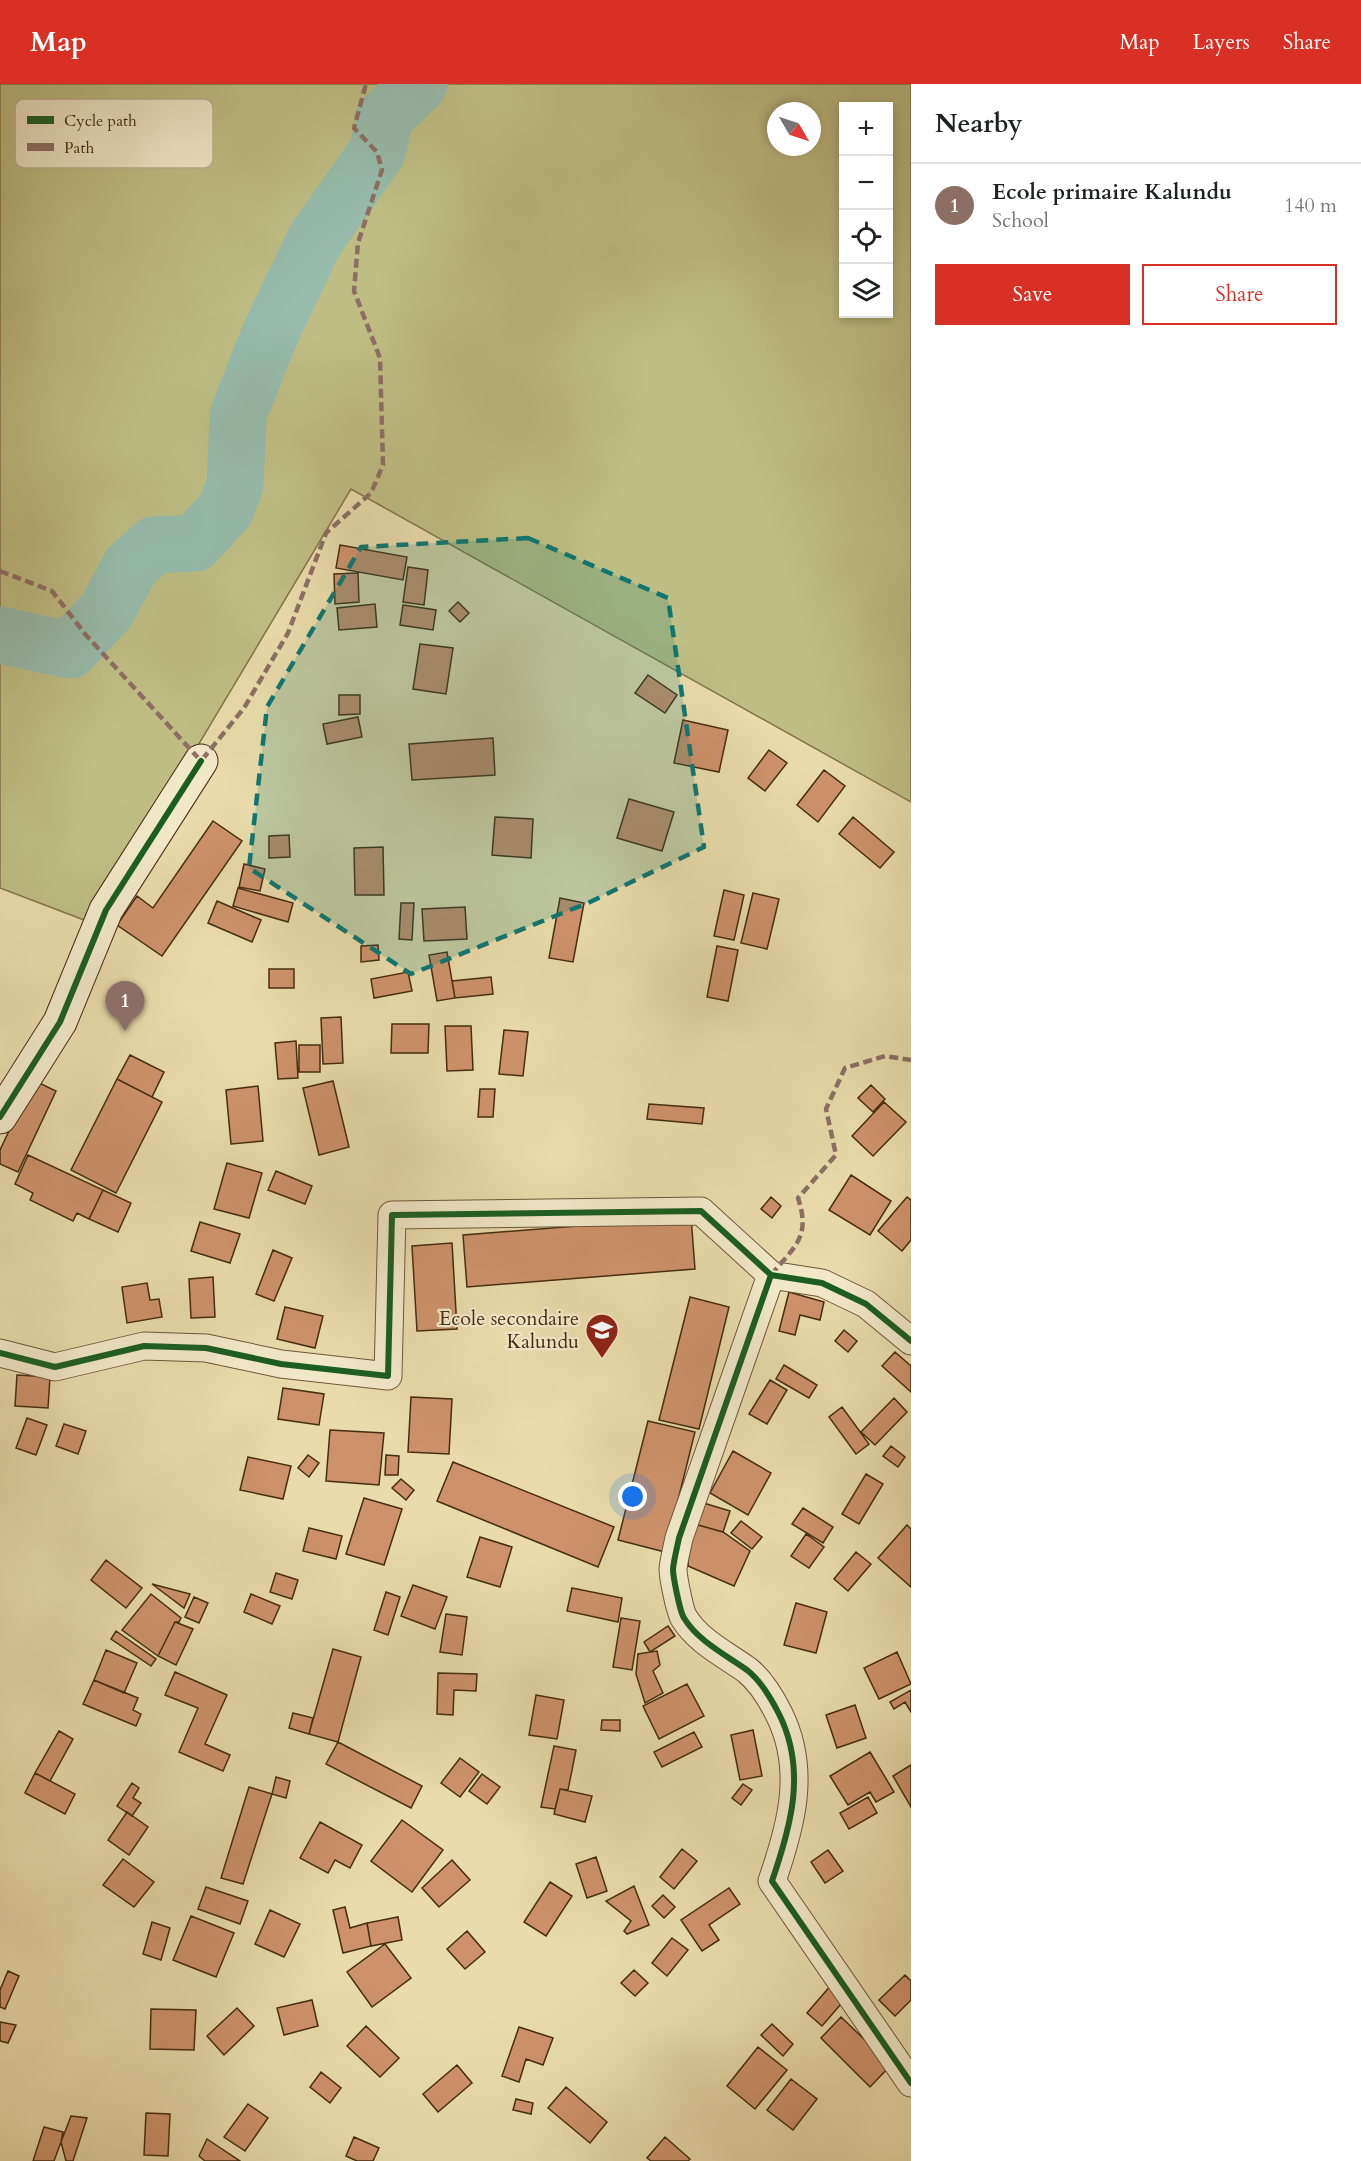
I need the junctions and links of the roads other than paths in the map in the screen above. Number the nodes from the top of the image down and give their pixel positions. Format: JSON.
{"nodes":[{"id":1,"x":201,"y":761,"type":"dead end"},
{"id":2,"x":0,"y":1117,"type":"edge"},
{"id":3,"x":771,"y":1275,"type":"junction"},
{"id":4,"x":911,"y":1341,"type":"edge"},
{"id":5,"x":0,"y":1353,"type":"edge"},
{"id":6,"x":911,"y":2083,"type":"edge"}],
"edges":[{"from":1,"to":2,"type":"street"},
{"from":3,"to":4,"type":"street"},
{"from":3,"to":5,"type":"street"},
{"from":3,"to":6,"type":"street"}]}
